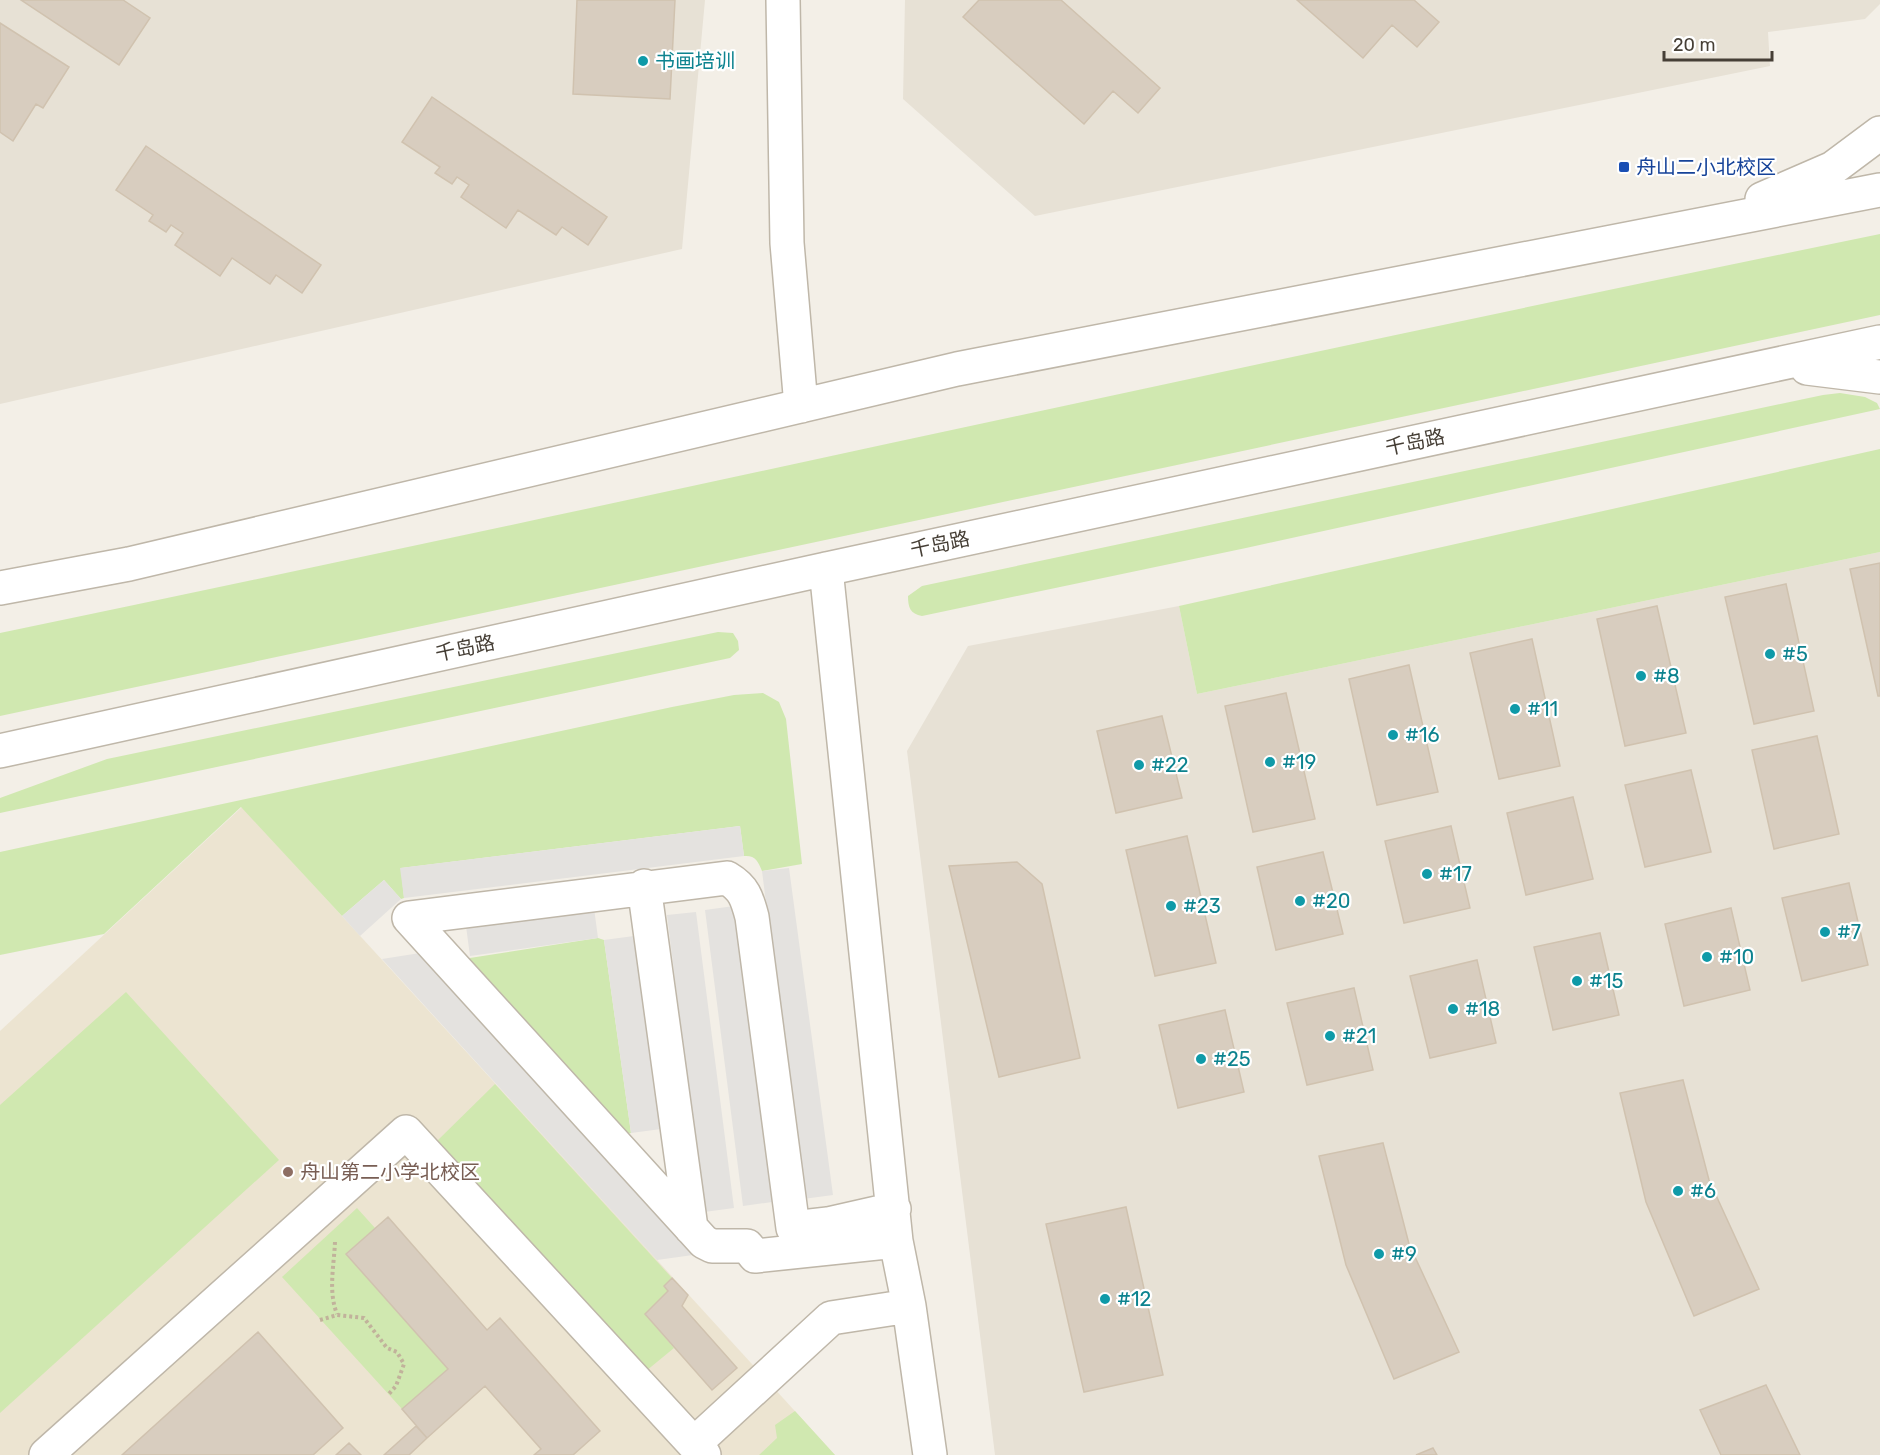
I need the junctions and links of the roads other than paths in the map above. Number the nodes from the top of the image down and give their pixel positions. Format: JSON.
{"nodes":[{"id":1,"x":783,"y":0,"type":"edge"},
{"id":2,"x":1880,"y":133,"type":"edge"},
{"id":3,"x":1880,"y":190,"type":"edge"},
{"id":4,"x":1712,"y":222,"type":"junction"},
{"id":5,"x":1880,"y":342,"type":"edge"},
{"id":6,"x":1775,"y":365,"type":"junction"},
{"id":7,"x":1880,"y":377,"type":"edge"},
{"id":8,"x":801,"y":406,"type":"junction"},
{"id":9,"x":826,"y":569,"type":"junction"},
{"id":10,"x":0,"y":588,"type":"edge"},
{"id":11,"x":0,"y":751,"type":"edge"},
{"id":12,"x":644,"y":886,"type":"junction"},
{"id":13,"x":894,"y":1209,"type":"junction"},
{"id":14,"x":691,"y":1228,"type":"junction"},
{"id":15,"x":896,"y":1241,"type":"junction"},
{"id":16,"x":909,"y":1306,"type":"junction"},
{"id":17,"x":699,"y":1450,"type":"edge"},
{"id":18,"x":45,"y":1455,"type":"edge"},
{"id":19,"x":930,"y":1455,"type":"edge"}],
"edges":[{"from":1,"to":8,"type":"street"},
{"from":2,"to":4,"type":"street"},
{"from":3,"to":4,"type":"street"},
{"from":4,"to":8,"type":"street"},
{"from":5,"to":6,"type":"street","name":"千岛路"},
{"from":6,"to":7,"type":"street"},
{"from":6,"to":9,"type":"street","name":"千岛路"},
{"from":8,"to":10,"type":"street"},
{"from":9,"to":11,"type":"street","name":"千岛路"},
{"from":9,"to":13,"type":"street"},
{"from":12,"to":13,"type":"street"},
{"from":12,"to":14,"type":"street"},
{"from":12,"to":14,"type":"street"},
{"from":13,"to":15,"type":"street"},
{"from":14,"to":15,"type":"street"},
{"from":15,"to":16,"type":"street"},
{"from":16,"to":17,"type":"street"},
{"from":16,"to":19,"type":"street"},
{"from":17,"to":18,"type":"street"}]}
